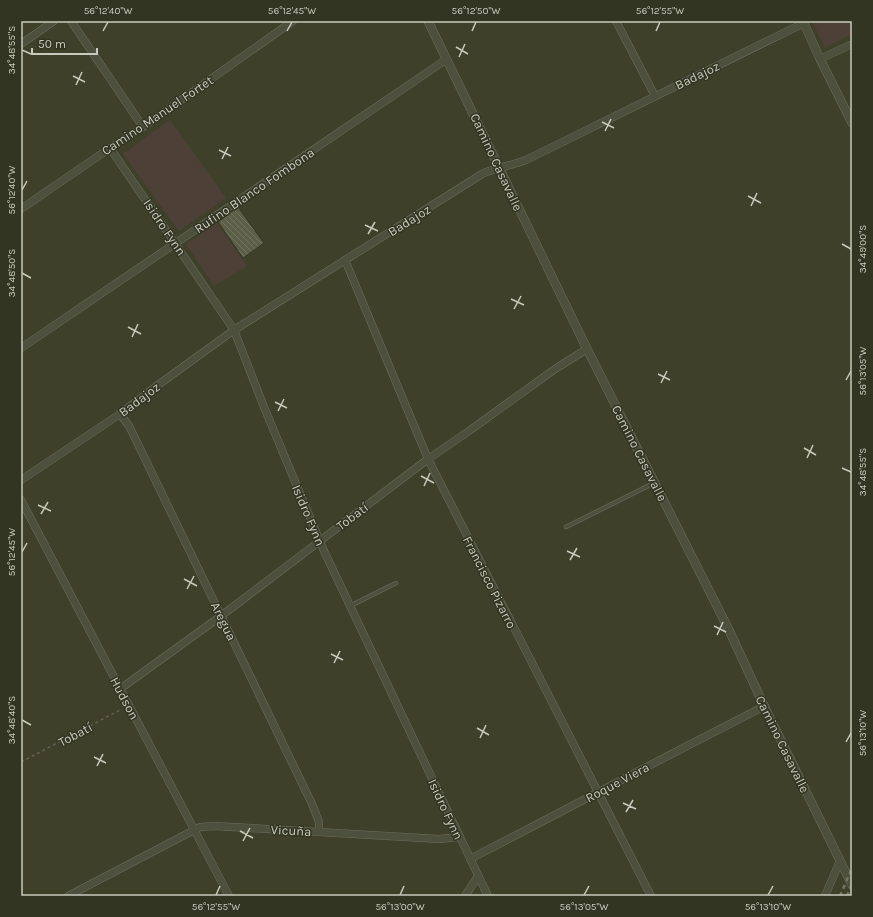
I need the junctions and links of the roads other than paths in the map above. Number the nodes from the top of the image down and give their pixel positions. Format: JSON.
{"nodes":[{"id":1,"x":54,"y":21,"type":"edge"},
{"id":2,"x":71,"y":21,"type":"edge"},
{"id":3,"x":280,"y":21,"type":"edge"},
{"id":4,"x":293,"y":21,"type":"edge"},
{"id":5,"x":428,"y":21,"type":"edge"},
{"id":6,"x":616,"y":21,"type":"edge"},
{"id":7,"x":804,"y":22,"type":"edge"},
{"id":8,"x":284,"y":28,"type":"junction"},
{"id":9,"x":21,"y":44,"type":"edge"},
{"id":10,"x":852,"y":44,"type":"edge"},
{"id":11,"x":447,"y":59,"type":"junction"},
{"id":12,"x":820,"y":59,"type":"junction"},
{"id":13,"x":655,"y":96,"type":"junction"},
{"id":14,"x":852,"y":123,"type":"edge"},
{"id":15,"x":143,"y":127,"type":"junction"},
{"id":16,"x":110,"y":148,"type":"junction"},
{"id":17,"x":500,"y":167,"type":"junction"},
{"id":18,"x":21,"y":209,"type":"edge"},
{"id":19,"x":176,"y":243,"type":"junction"},
{"id":20,"x":345,"y":260,"type":"junction"},
{"id":21,"x":234,"y":330,"type":"junction"},
{"id":22,"x":21,"y":348,"type":"edge"},
{"id":23,"x":587,"y":349,"type":"junction"},
{"id":24,"x":120,"y":414,"type":"junction"},
{"id":25,"x":428,"y":459,"type":"junction"},
{"id":26,"x":21,"y":480,"type":"edge"},
{"id":27,"x":655,"y":482,"type":"junction"},
{"id":28,"x":21,"y":500,"type":"edge"},
{"id":29,"x":566,"y":528,"type":"dead end"},
{"id":30,"x":320,"y":541,"type":"junction"},
{"id":31,"x":396,"y":583,"type":"dead end"},
{"id":32,"x":350,"y":606,"type":"junction"},
{"id":33,"x":221,"y":616,"type":"junction"},
{"id":34,"x":120,"y":689,"type":"junction"},
{"id":35,"x":765,"y":706,"type":"junction"},
{"id":36,"x":598,"y":793,"type":"junction"},
{"id":37,"x":194,"y":830,"type":"junction"},
{"id":38,"x":319,"y":832,"type":"junction"},
{"id":39,"x":459,"y":836,"type":"junction"},
{"id":40,"x":470,"y":858,"type":"junction"},
{"id":41,"x":840,"y":862,"type":"junction"},
{"id":42,"x":478,"y":876,"type":"junction"},
{"id":43,"x":852,"y":885,"type":"edge"},
{"id":44,"x":68,"y":896,"type":"edge"},
{"id":45,"x":229,"y":896,"type":"edge"},
{"id":46,"x":465,"y":896,"type":"edge"},
{"id":47,"x":488,"y":896,"type":"edge"},
{"id":48,"x":650,"y":896,"type":"edge"},
{"id":49,"x":825,"y":896,"type":"edge"}],
"edges":[{"from":1,"to":9,"type":"street"},
{"from":2,"to":15,"type":"street"},
{"from":3,"to":8,"type":"street"},
{"from":4,"to":8,"type":"street","name":"Camino Manuel Fortet"},
{"from":5,"to":11,"type":"street","name":"Camino Casavalle"},
{"from":6,"to":13,"type":"street"},
{"from":7,"to":12,"type":"street"},
{"from":7,"to":13,"type":"street","name":"Badajoz"},
{"from":8,"to":15,"type":"street","name":"Camino Manuel Fortet"},
{"from":10,"to":12,"type":"street"},
{"from":11,"to":17,"type":"street","name":"Camino Casavalle"},
{"from":11,"to":19,"type":"street","name":"Rufino Blanco Fombona"},
{"from":12,"to":14,"type":"street"},
{"from":13,"to":17,"type":"street","name":"Badajoz"},
{"from":15,"to":16,"type":"street","name":"Camino Manuel Fortet"},
{"from":16,"to":18,"type":"street","name":"Camino Manuel Fortet"},
{"from":16,"to":19,"type":"street","name":"Isidro Fynn"},
{"from":17,"to":20,"type":"street","name":"Badajoz"},
{"from":17,"to":23,"type":"street","name":"Camino Casavalle"},
{"from":19,"to":21,"type":"street","name":"Isidro Fynn"},
{"from":19,"to":22,"type":"street","name":"Rufino Blanco Fombona"},
{"from":20,"to":21,"type":"street","name":"Badajoz"},
{"from":20,"to":25,"type":"street","name":"Francisco Pizarro"},
{"from":21,"to":24,"type":"street","name":"Badajoz"},
{"from":21,"to":30,"type":"street","name":"Isidro Fynn"},
{"from":23,"to":25,"type":"street","name":"Tobatí"},
{"from":23,"to":27,"type":"street","name":"Camino Casavalle"},
{"from":24,"to":26,"type":"street","name":"Badajoz"},
{"from":24,"to":33,"type":"street","name":"Aregua"},
{"from":25,"to":30,"type":"street","name":"Tobatí"},
{"from":25,"to":36,"type":"street","name":"Francisco Pizarro"},
{"from":27,"to":29,"type":"lane"},
{"from":27,"to":35,"type":"street","name":"Camino Casavalle"},
{"from":28,"to":34,"type":"street","name":"Hudson"},
{"from":30,"to":32,"type":"street","name":"Isidro Fynn"},
{"from":30,"to":33,"type":"street","name":"Tobatí"},
{"from":31,"to":32,"type":"lane"},
{"from":32,"to":39,"type":"street","name":"Isidro Fynn"},
{"from":33,"to":34,"type":"street","name":"Tobatí"},
{"from":33,"to":38,"type":"street","name":"Aregua"},
{"from":34,"to":37,"type":"street","name":"Hudson"},
{"from":35,"to":36,"type":"street","name":"Roque Viera"},
{"from":35,"to":41,"type":"street","name":"Camino Casavalle"},
{"from":36,"to":40,"type":"street","name":"Roque Viera"},
{"from":36,"to":48,"type":"street","name":"Francisco Pizarro"},
{"from":37,"to":38,"type":"street","name":"Vicuña"},
{"from":37,"to":44,"type":"street","name":"Vicuña"},
{"from":37,"to":45,"type":"street","name":"Hudson"},
{"from":38,"to":39,"type":"street","name":"Vicuña"},
{"from":39,"to":40,"type":"street","name":"Isidro Fynn"},
{"from":40,"to":42,"type":"street","name":"Isidro Fynn"},
{"from":41,"to":43,"type":"street","name":"Camino Casavalle"},
{"from":41,"to":49,"type":"street"},
{"from":42,"to":46,"type":"street"},
{"from":42,"to":47,"type":"street","name":"Isidro Fynn"}]}
